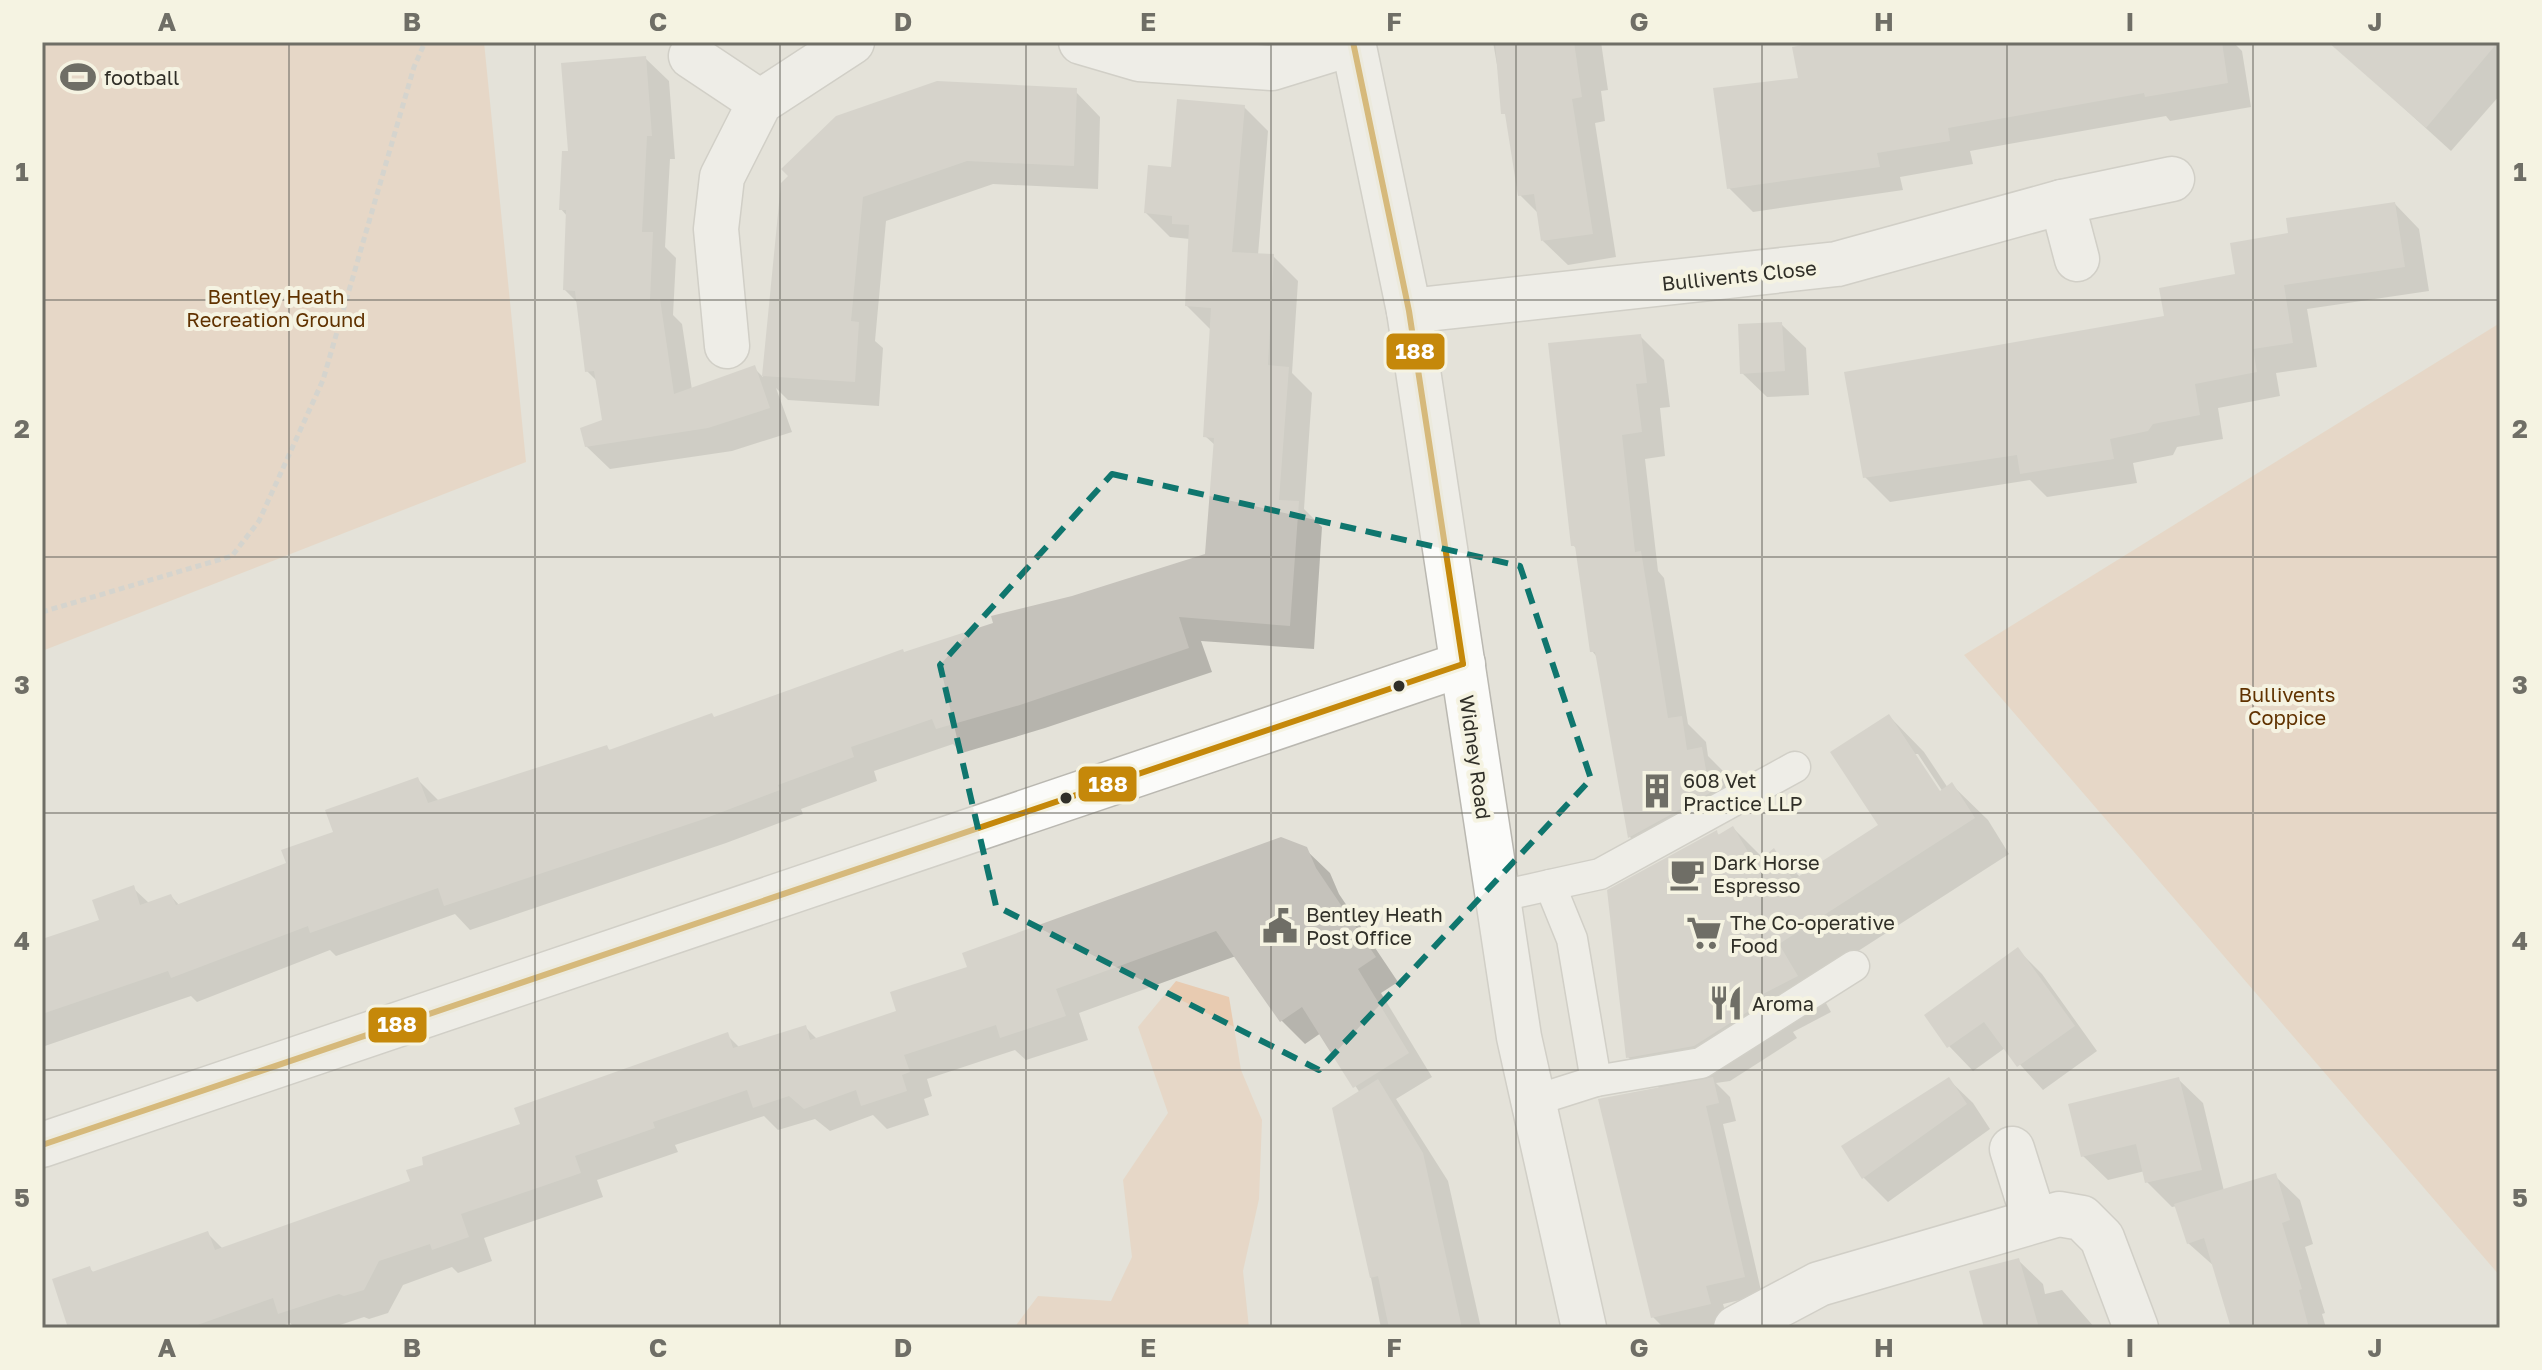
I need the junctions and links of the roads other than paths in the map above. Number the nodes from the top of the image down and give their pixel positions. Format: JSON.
{"nodes":[{"id":1,"x":852,"y":42,"type":"edge"},
{"id":2,"x":1081,"y":42,"type":"edge"},
{"id":3,"x":1353,"y":43,"type":"edge"},
{"id":4,"x":691,"y":56,"type":"dead end"},
{"id":5,"x":760,"y":102,"type":"junction"},
{"id":6,"x":2172,"y":179,"type":"dead end"},
{"id":7,"x":2062,"y":202,"type":"junction"},
{"id":8,"x":2077,"y":259,"type":"dead end"},
{"id":9,"x":1409,"y":311,"type":"junction"},
{"id":10,"x":727,"y":346,"type":"dead end"},
{"id":11,"x":1463,"y":664,"type":"junction"},
{"id":12,"x":1795,"y":767,"type":"dead end"},
{"id":13,"x":1550,"y":885,"type":"junction"},
{"id":14,"x":1496,"y":897,"type":"junction"},
{"id":15,"x":1854,"y":966,"type":"dead end"},
{"id":16,"x":1596,"y":1081,"type":"junction"},
{"id":17,"x":1533,"y":1101,"type":"junction"},
{"id":18,"x":42,"y":1145,"type":"edge"},
{"id":19,"x":2012,"y":1149,"type":"dead end"},
{"id":20,"x":2034,"y":1219,"type":"junction"},
{"id":21,"x":1584,"y":1328,"type":"edge"},
{"id":22,"x":1736,"y":1328,"type":"edge"},
{"id":23,"x":2136,"y":1328,"type":"edge"}],
"edges":[{"from":1,"to":5,"type":"street"},
{"from":2,"to":3,"type":"street"},
{"from":3,"to":9,"type":"street","name":"Widney Road"},
{"from":4,"to":5,"type":"street"},
{"from":5,"to":10,"type":"street"},
{"from":6,"to":7,"type":"street","name":"Bullivents Close"},
{"from":7,"to":8,"type":"street"},
{"from":7,"to":9,"type":"street","name":"Bullivents Close"},
{"from":9,"to":11,"type":"street","name":"Widney Road"},
{"from":11,"to":14,"type":"street","name":"Widney Road"},
{"from":11,"to":18,"type":"street"},
{"from":12,"to":13,"type":"lane"},
{"from":13,"to":14,"type":"lane"},
{"from":13,"to":16,"type":"lane"},
{"from":14,"to":17,"type":"street","name":"Widney Road"},
{"from":15,"to":16,"type":"lane"},
{"from":16,"to":17,"type":"lane"},
{"from":17,"to":21,"type":"street","name":"Widney Road"},
{"from":19,"to":20,"type":"street"},
{"from":20,"to":22,"type":"street"},
{"from":20,"to":23,"type":"street"}]}
